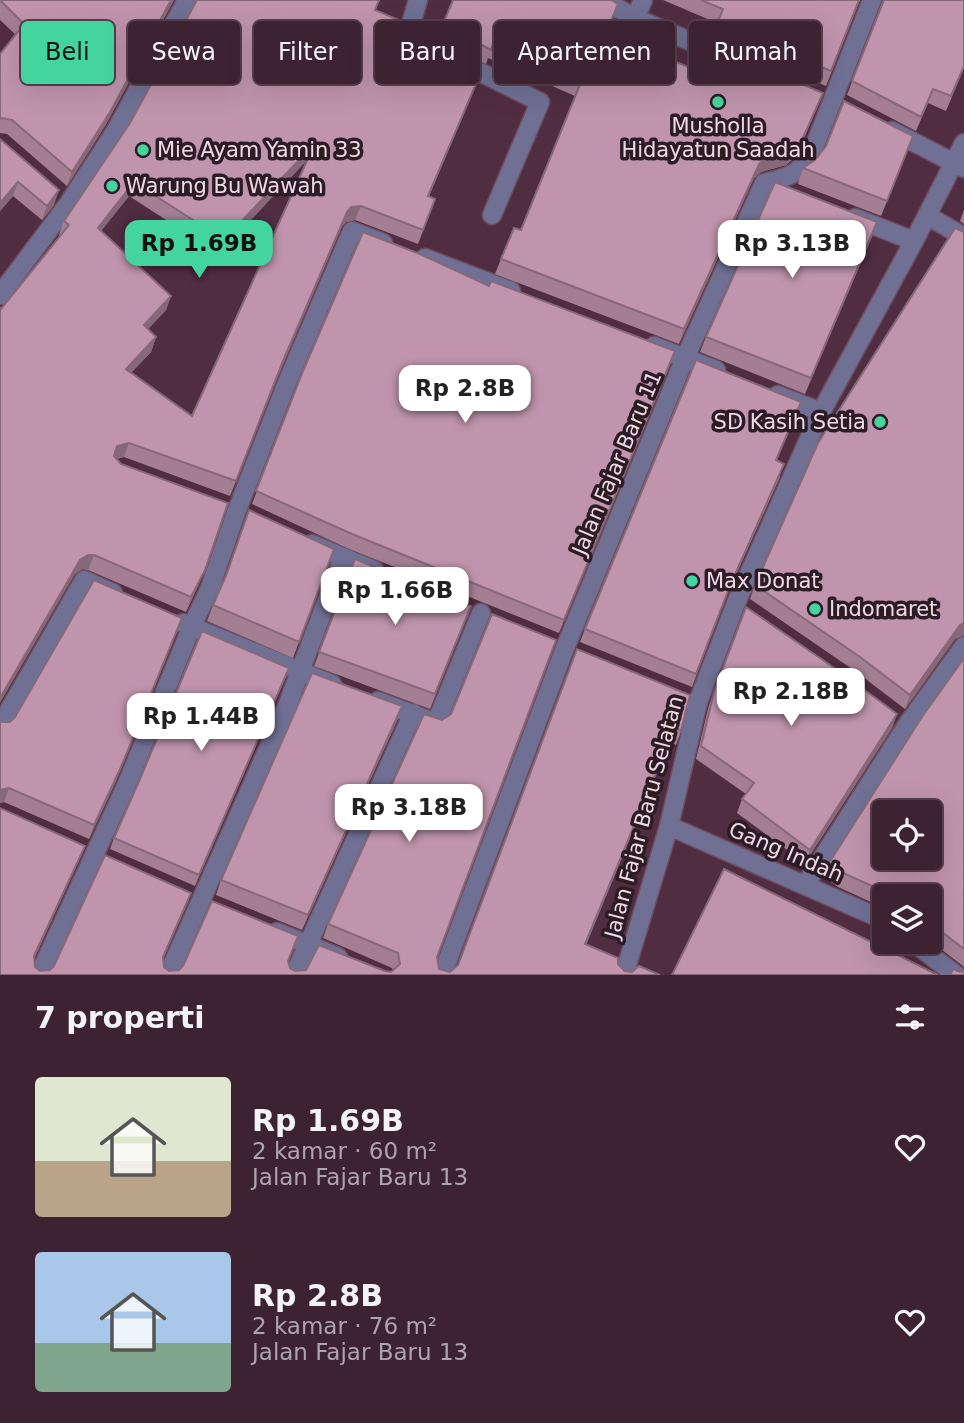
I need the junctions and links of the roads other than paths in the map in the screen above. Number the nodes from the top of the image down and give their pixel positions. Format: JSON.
{"nodes":[{"id":1,"x":187,"y":0,"type":"edge"},
{"id":2,"x":418,"y":0,"type":"edge"},
{"id":3,"x":603,"y":0,"type":"edge"},
{"id":4,"x":643,"y":0,"type":"edge"},
{"id":5,"x":872,"y":0,"type":"edge"},
{"id":6,"x":635,"y":19,"type":"junction"},
{"id":7,"x":689,"y":41,"type":"edge"},
{"id":8,"x":881,"y":126,"type":"edge"},
{"id":9,"x":964,"y":143,"type":"edge"},
{"id":10,"x":960,"y":166,"type":"edge"},
{"id":11,"x":764,"y":183,"type":"junction"},
{"id":12,"x":794,"y":195,"type":"edge"},
{"id":13,"x":842,"y":213,"type":"edge"},
{"id":14,"x":492,"y":215,"type":"dead end"},
{"id":15,"x":928,"y":216,"type":"junction"},
{"id":16,"x":964,"y":237,"type":"edge"},
{"id":17,"x":915,"y":241,"type":"junction"},
{"id":18,"x":0,"y":295,"type":"edge"},
{"id":19,"x":533,"y":299,"type":"edge"},
{"id":20,"x":634,"y":338,"type":"edge"},
{"id":21,"x":685,"y":358,"type":"junction"},
{"id":22,"x":734,"y":377,"type":"edge"},
{"id":23,"x":758,"y":387,"type":"edge"},
{"id":24,"x":821,"y":412,"type":"junction"},
{"id":25,"x":296,"y":537,"type":"edge"},
{"id":26,"x":343,"y":558,"type":"junction"},
{"id":27,"x":393,"y":578,"type":"edge"},
{"id":28,"x":134,"y":602,"type":"edge"},
{"id":29,"x":481,"y":612,"type":"dead end"},
{"id":30,"x":171,"y":618,"type":"edge"},
{"id":31,"x":192,"y":626,"type":"junction"},
{"id":32,"x":964,"y":646,"type":"edge"},
{"id":33,"x":300,"y":673,"type":"junction"},
{"id":34,"x":344,"y":689,"type":"edge"},
{"id":35,"x":363,"y":696,"type":"edge"},
{"id":36,"x":412,"y":713,"type":"junction"},
{"id":37,"x":0,"y":726,"type":"edge"},
{"id":38,"x":669,"y":826,"type":"junction"},
{"id":39,"x":88,"y":850,"type":"junction"},
{"id":40,"x":116,"y":863,"type":"edge"},
{"id":41,"x":805,"y":885,"type":"junction"},
{"id":42,"x":180,"y":892,"type":"edge"},
{"id":43,"x":207,"y":903,"type":"junction"},
{"id":44,"x":872,"y":915,"type":"edge"},
{"id":45,"x":258,"y":924,"type":"edge"},
{"id":46,"x":306,"y":945,"type":"junction"},
{"id":47,"x":929,"y":954,"type":"edge"},
{"id":48,"x":358,"y":965,"type":"edge"},
{"id":49,"x":39,"y":975,"type":"edge"},
{"id":50,"x":168,"y":975,"type":"edge"},
{"id":51,"x":293,"y":975,"type":"edge"},
{"id":52,"x":442,"y":975,"type":"edge"},
{"id":53,"x":624,"y":975,"type":"edge"},
{"id":54,"x":956,"y":975,"type":"edge"}],
"edges":[{"from":1,"to":18,"type":"street"},
{"from":2,"to":14,"type":"street"},
{"from":3,"to":6,"type":"street"},
{"from":4,"to":6,"type":"street"},
{"from":5,"to":11,"type":"street"},
{"from":6,"to":7,"type":"street"},
{"from":8,"to":10,"type":"street"},
{"from":9,"to":10,"type":"street","name":"Jalan Fajar Baru Selatan"},
{"from":10,"to":15,"type":"street","name":"Jalan Fajar Baru Selatan"},
{"from":11,"to":12,"type":"street"},
{"from":11,"to":21,"type":"street","name":"Jalan Fajar Baru 11"},
{"from":13,"to":17,"type":"street"},
{"from":15,"to":16,"type":"street"},
{"from":15,"to":17,"type":"street","name":"Jalan Fajar Baru Selatan"},
{"from":17,"to":24,"type":"street","name":"Jalan Fajar Baru Selatan"},
{"from":19,"to":31,"type":"street"},
{"from":20,"to":21,"type":"street"},
{"from":21,"to":22,"type":"street"},
{"from":21,"to":52,"type":"street","name":"Jalan Fajar Baru 11"},
{"from":23,"to":24,"type":"street"},
{"from":24,"to":38,"type":"street","name":"Jalan Fajar Baru Selatan"},
{"from":25,"to":26,"type":"street"},
{"from":26,"to":27,"type":"street"},
{"from":26,"to":33,"type":"street"},
{"from":28,"to":37,"type":"street"},
{"from":29,"to":36,"type":"street"},
{"from":30,"to":31,"type":"street"},
{"from":31,"to":33,"type":"street"},
{"from":31,"to":39,"type":"street"},
{"from":32,"to":41,"type":"street"},
{"from":33,"to":34,"type":"street"},
{"from":33,"to":43,"type":"street"},
{"from":35,"to":36,"type":"street"},
{"from":36,"to":46,"type":"street"},
{"from":38,"to":41,"type":"street","name":"Gang Indah"},
{"from":38,"to":53,"type":"street","name":"Jalan Fajar Baru Selatan"},
{"from":39,"to":40,"type":"street"},
{"from":39,"to":49,"type":"street"},
{"from":41,"to":44,"type":"street","name":"Gang Indah"},
{"from":42,"to":43,"type":"street"},
{"from":43,"to":50,"type":"street"},
{"from":45,"to":46,"type":"street"},
{"from":46,"to":48,"type":"street"},
{"from":46,"to":51,"type":"street"},
{"from":47,"to":54,"type":"street"}]}
